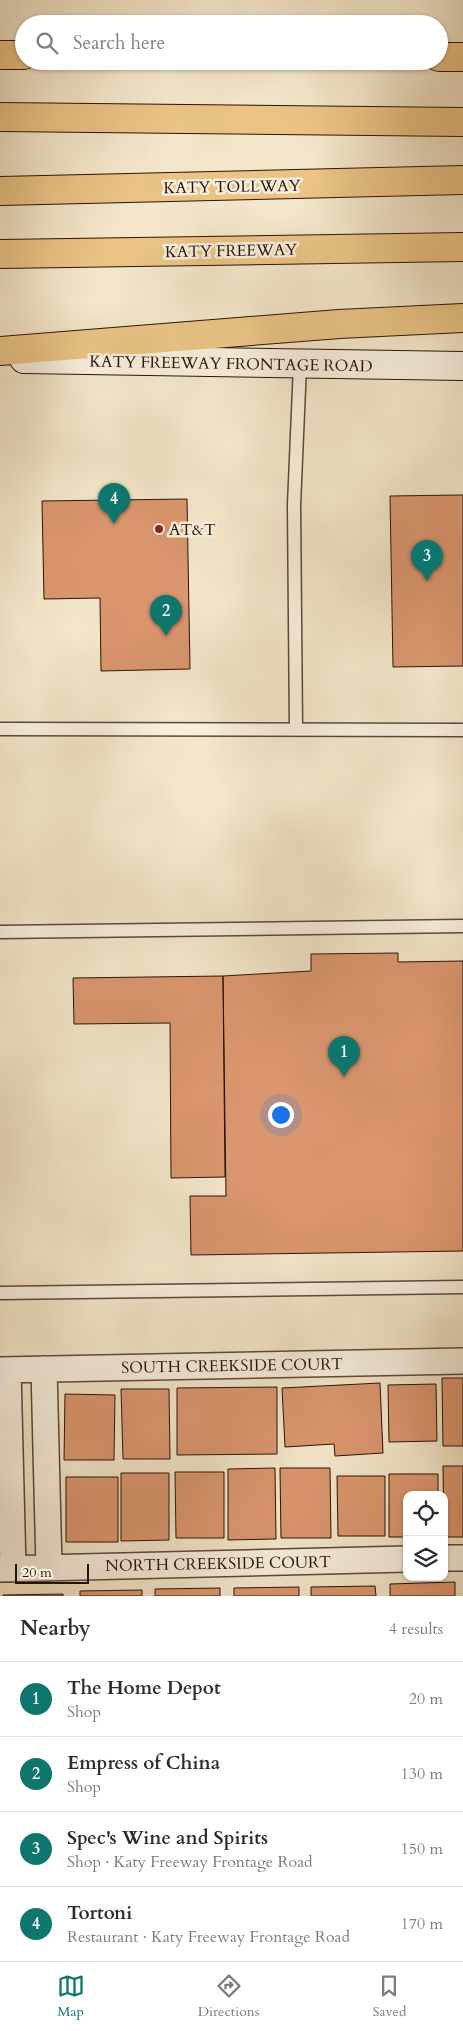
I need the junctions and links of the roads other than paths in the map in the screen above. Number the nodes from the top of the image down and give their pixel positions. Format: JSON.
{"nodes":[{"id":1,"x":0,"y":55,"type":"edge"},
{"id":2,"x":15,"y":55,"type":"edge"},
{"id":3,"x":448,"y":57,"type":"edge"},
{"id":4,"x":463,"y":57,"type":"edge"},
{"id":5,"x":0,"y":117,"type":"edge"},
{"id":6,"x":463,"y":122,"type":"edge"},
{"id":7,"x":463,"y":180,"type":"edge"},
{"id":8,"x":0,"y":191,"type":"edge"},
{"id":9,"x":463,"y":247,"type":"edge"},
{"id":10,"x":0,"y":254,"type":"edge"},
{"id":11,"x":463,"y":318,"type":"edge"},
{"id":12,"x":0,"y":350,"type":"edge"},
{"id":13,"x":0,"y":359,"type":"edge"},
{"id":14,"x":300,"y":365,"type":"junction"},
{"id":15,"x":463,"y":366,"type":"edge"},
{"id":16,"x":0,"y":730,"type":"edge"},
{"id":17,"x":296,"y":730,"type":"junction"},
{"id":18,"x":463,"y":730,"type":"edge"},
{"id":19,"x":463,"y":926,"type":"edge"},
{"id":20,"x":0,"y":932,"type":"edge"},
{"id":21,"x":463,"y":1287,"type":"edge"},
{"id":22,"x":0,"y":1294,"type":"edge"},
{"id":23,"x":463,"y":1361,"type":"edge"},
{"id":24,"x":44,"y":1369,"type":"junction"},
{"id":25,"x":4,"y":1370,"type":"edge"},
{"id":26,"x":448,"y":1558,"type":"edge"},
{"id":27,"x":463,"y":1558,"type":"edge"},
{"id":28,"x":403,"y":1559,"type":"edge"},
{"id":29,"x":49,"y":1568,"type":"junction"},
{"id":30,"x":6,"y":1569,"type":"edge"}],
"edges":[{"from":1,"to":2,"type":"highway"},
{"from":3,"to":4,"type":"highway"},
{"from":5,"to":6,"type":"highway"},
{"from":7,"to":8,"type":"highway","name":"KATY TOLLWAY"},
{"from":9,"to":10,"type":"highway","name":"KATY FREEWAY"},
{"from":11,"to":12,"type":"highway"},
{"from":13,"to":14,"type":"main road","name":"KATY FREEWAY FRONTAGE ROAD"},
{"from":14,"to":15,"type":"main road","name":"KATY FREEWAY FRONTAGE ROAD"},
{"from":14,"to":17,"type":"lane"},
{"from":16,"to":17,"type":"lane"},
{"from":17,"to":18,"type":"lane"},
{"from":19,"to":20,"type":"lane"},
{"from":21,"to":22,"type":"lane"},
{"from":23,"to":24,"type":"street","name":"SOUTH CREEKSIDE COURT"},
{"from":24,"to":25,"type":"street","name":"SOUTH CREEKSIDE COURT"},
{"from":24,"to":29,"type":"street"},
{"from":25,"to":30,"type":"street"},
{"from":26,"to":27,"type":"street"},
{"from":28,"to":29,"type":"street","name":"NORTH CREEKSIDE COURT"},
{"from":29,"to":30,"type":"street","name":"NORTH CREEKSIDE COURT"}]}
